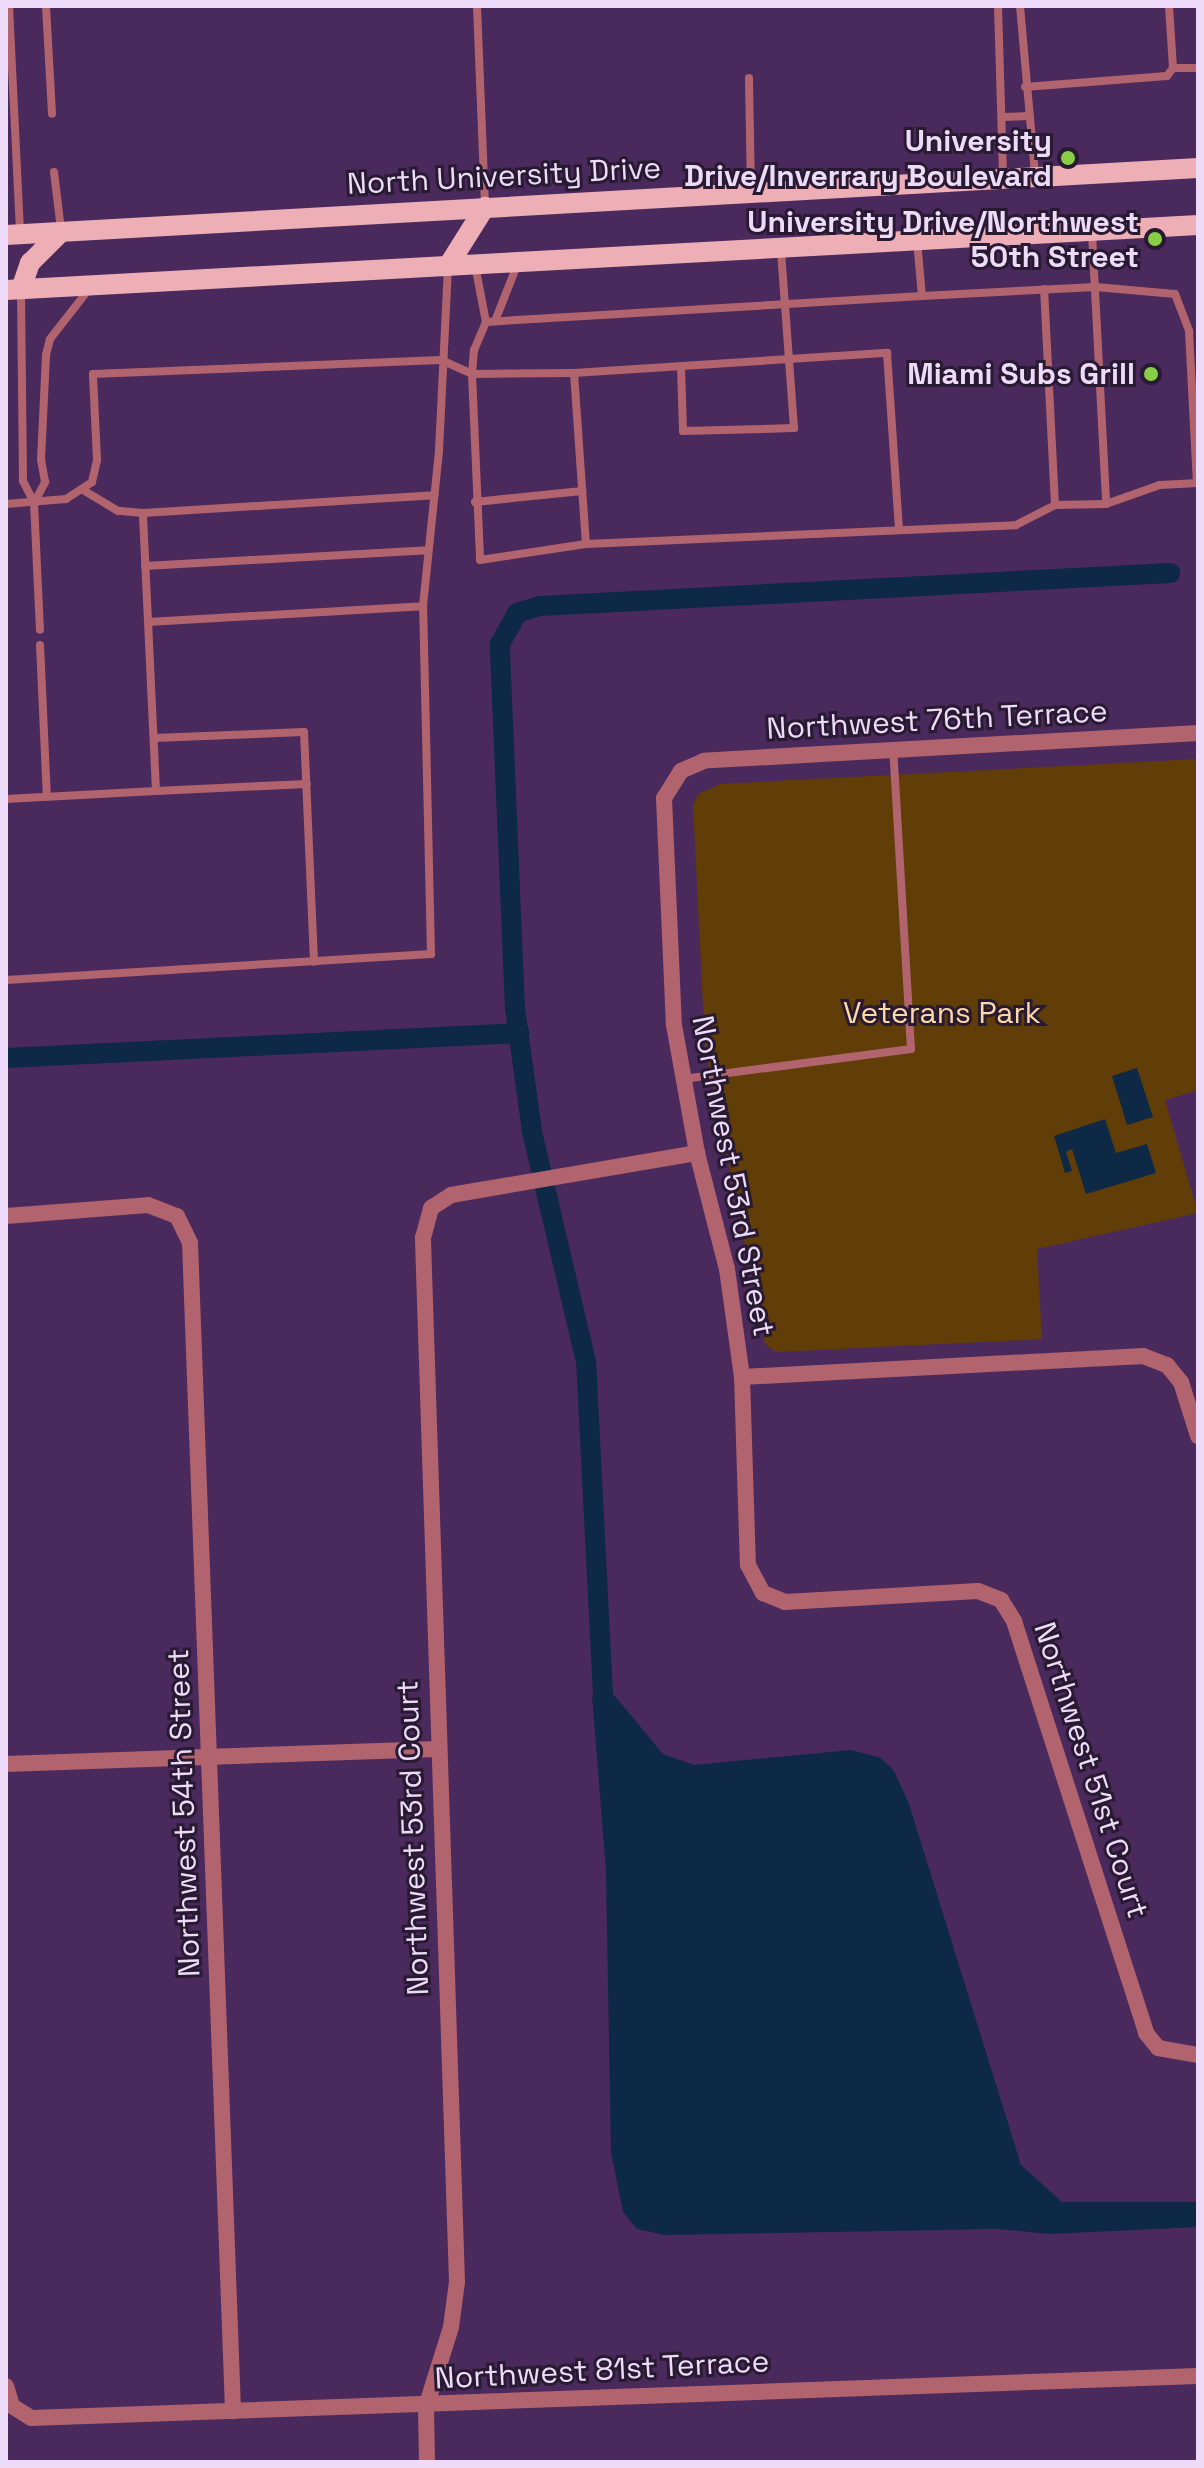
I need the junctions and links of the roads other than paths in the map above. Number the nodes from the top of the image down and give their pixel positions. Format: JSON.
{"nodes":[{"id":1,"x":9,"y":6,"type":"edge"},
{"id":2,"x":46,"y":6,"type":"edge"},
{"id":3,"x":477,"y":6,"type":"edge"},
{"id":4,"x":998,"y":6,"type":"edge"},
{"id":5,"x":1020,"y":6,"type":"edge"},
{"id":6,"x":1169,"y":6,"type":"edge"},
{"id":7,"x":1173,"y":68,"type":"junction"},
{"id":8,"x":1198,"y":68,"type":"edge"},
{"id":9,"x":749,"y":78,"type":"dead end"},
{"id":10,"x":1025,"y":87,"type":"junction"},
{"id":11,"x":52,"y":114,"type":"dead end"},
{"id":12,"x":1029,"y":116,"type":"junction"},
{"id":13,"x":1002,"y":117,"type":"junction"},
{"id":14,"x":1198,"y":168,"type":"edge"},
{"id":15,"x":54,"y":172,"type":"dead end"},
{"id":16,"x":1035,"y":175,"type":"junction"},
{"id":17,"x":1003,"y":176,"type":"junction"},
{"id":18,"x":751,"y":193,"type":"junction"},
{"id":19,"x":485,"y":207,"type":"junction"},
{"id":20,"x":1198,"y":225,"type":"edge"},
{"id":21,"x":61,"y":232,"type":"junction"},
{"id":22,"x":1092,"y":232,"type":"junction"},
{"id":23,"x":13,"y":234,"type":"edge"},
{"id":24,"x":917,"y":240,"type":"junction"},
{"id":25,"x":781,"y":248,"type":"junction"},
{"id":26,"x":518,"y":262,"type":"junction"},
{"id":27,"x":474,"y":264,"type":"junction"},
{"id":28,"x":448,"y":266,"type":"junction"},
{"id":29,"x":92,"y":285,"type":"junction"},
{"id":30,"x":1096,"y":287,"type":"junction"},
{"id":31,"x":1044,"y":289,"type":"junction"},
{"id":32,"x":13,"y":290,"type":"edge"},
{"id":33,"x":922,"y":296,"type":"junction"},
{"id":34,"x":784,"y":304,"type":"junction"},
{"id":35,"x":490,"y":322,"type":"junction"},
{"id":36,"x":789,"y":358,"type":"junction"},
{"id":37,"x":441,"y":360,"type":"junction"},
{"id":38,"x":681,"y":366,"type":"junction"},
{"id":39,"x":574,"y":373,"type":"junction"},
{"id":40,"x":472,"y":374,"type":"junction"},
{"id":41,"x":1198,"y":483,"type":"edge"},
{"id":42,"x":85,"y":491,"type":"junction"},
{"id":43,"x":582,"y":491,"type":"junction"},
{"id":44,"x":434,"y":495,"type":"junction"},
{"id":45,"x":475,"y":502,"type":"junction"},
{"id":46,"x":34,"y":503,"type":"junction"},
{"id":47,"x":6,"y":504,"type":"edge"},
{"id":48,"x":1106,"y":504,"type":"junction"},
{"id":49,"x":1055,"y":505,"type":"junction"},
{"id":50,"x":143,"y":513,"type":"junction"},
{"id":51,"x":899,"y":529,"type":"junction"},
{"id":52,"x":586,"y":544,"type":"junction"},
{"id":53,"x":428,"y":550,"type":"junction"},
{"id":54,"x":145,"y":566,"type":"junction"},
{"id":55,"x":423,"y":606,"type":"junction"},
{"id":56,"x":148,"y":622,"type":"junction"},
{"id":57,"x":40,"y":630,"type":"dead end"},
{"id":58,"x":40,"y":645,"type":"dead end"},
{"id":59,"x":1198,"y":733,"type":"edge"},
{"id":60,"x":154,"y":738,"type":"junction"},
{"id":61,"x":893,"y":750,"type":"junction"},
{"id":62,"x":681,"y":771,"type":"joint"},
{"id":63,"x":307,"y":784,"type":"junction"},
{"id":64,"x":156,"y":791,"type":"junction"},
{"id":65,"x":47,"y":797,"type":"junction"},
{"id":66,"x":6,"y":799,"type":"edge"},
{"id":67,"x":314,"y":962,"type":"junction"},
{"id":68,"x":6,"y":980,"type":"edge"},
{"id":69,"x":682,"y":1079,"type":"junction"},
{"id":70,"x":697,"y":1153,"type":"junction"},
{"id":71,"x":6,"y":1216,"type":"edge"},
{"id":72,"x":742,"y":1377,"type":"junction"},
{"id":73,"x":1198,"y":1436,"type":"edge"},
{"id":74,"x":763,"y":1593,"type":"joint"},
{"id":75,"x":438,"y":1749,"type":"junction"},
{"id":76,"x":210,"y":1756,"type":"junction"},
{"id":77,"x":6,"y":1764,"type":"edge"},
{"id":78,"x":1198,"y":2055,"type":"edge"},
{"id":79,"x":1198,"y":2376,"type":"edge"},
{"id":80,"x":6,"y":2386,"type":"edge"},
{"id":81,"x":426,"y":2407,"type":"junction"},
{"id":82,"x":233,"y":2411,"type":"junction"},
{"id":83,"x":427,"y":2462,"type":"edge"}],
"edges":[{"from":1,"to":23,"type":"lane"},
{"from":2,"to":11,"type":"lane"},
{"from":3,"to":19,"type":"lane"},
{"from":4,"to":13,"type":"lane"},
{"from":5,"to":10,"type":"lane"},
{"from":6,"to":7,"type":"lane"},
{"from":7,"to":8,"type":"lane"},
{"from":7,"to":10,"type":"lane"},
{"from":9,"to":18,"type":"lane"},
{"from":10,"to":12,"type":"lane"},
{"from":12,"to":13,"type":"lane"},
{"from":12,"to":16,"type":"lane"},
{"from":13,"to":17,"type":"lane"},
{"from":14,"to":16,"type":"main road","name":"North University Drive"},
{"from":15,"to":21,"type":"lane"},
{"from":16,"to":17,"type":"main road","name":"North University Drive"},
{"from":17,"to":18,"type":"main road","name":"North University Drive"},
{"from":18,"to":19,"type":"main road","name":"North University Drive"},
{"from":19,"to":21,"type":"main road","name":"North University Drive"},
{"from":19,"to":28,"type":"main road"},
{"from":20,"to":22,"type":"main road"},
{"from":21,"to":23,"type":"main road","name":"North University Drive"},
{"from":21,"to":32,"type":"main road"},
{"from":22,"to":24,"type":"main road"},
{"from":22,"to":30,"type":"lane"},
{"from":24,"to":25,"type":"main road"},
{"from":24,"to":33,"type":"lane"},
{"from":25,"to":26,"type":"main road"},
{"from":25,"to":34,"type":"lane"},
{"from":26,"to":27,"type":"main road"},
{"from":26,"to":35,"type":"lane"},
{"from":27,"to":28,"type":"main road"},
{"from":27,"to":35,"type":"lane"},
{"from":28,"to":29,"type":"main road"},
{"from":28,"to":37,"type":"lane"},
{"from":29,"to":32,"type":"main road"},
{"from":29,"to":46,"type":"lane"},
{"from":30,"to":31,"type":"lane"},
{"from":30,"to":41,"type":"lane"},
{"from":30,"to":48,"type":"lane"},
{"from":31,"to":33,"type":"lane"},
{"from":31,"to":49,"type":"lane"},
{"from":32,"to":46,"type":"lane"},
{"from":33,"to":34,"type":"lane"},
{"from":34,"to":35,"type":"lane"},
{"from":34,"to":36,"type":"lane"},
{"from":35,"to":40,"type":"lane"},
{"from":36,"to":38,"type":"lane"},
{"from":36,"to":38,"type":"lane"},
{"from":36,"to":51,"type":"lane"},
{"from":37,"to":40,"type":"lane"},
{"from":37,"to":42,"type":"lane"},
{"from":37,"to":44,"type":"lane"},
{"from":38,"to":39,"type":"lane"},
{"from":39,"to":40,"type":"lane"},
{"from":39,"to":43,"type":"lane"},
{"from":40,"to":45,"type":"lane"},
{"from":41,"to":48,"type":"lane"},
{"from":42,"to":46,"type":"lane"},
{"from":42,"to":50,"type":"lane"},
{"from":43,"to":45,"type":"lane"},
{"from":43,"to":52,"type":"lane"},
{"from":44,"to":50,"type":"lane"},
{"from":44,"to":53,"type":"lane"},
{"from":45,"to":52,"type":"lane"},
{"from":46,"to":47,"type":"lane"},
{"from":46,"to":57,"type":"lane"},
{"from":48,"to":49,"type":"lane"},
{"from":49,"to":51,"type":"lane"},
{"from":50,"to":54,"type":"lane"},
{"from":51,"to":52,"type":"lane"},
{"from":53,"to":54,"type":"lane"},
{"from":53,"to":55,"type":"lane"},
{"from":54,"to":56,"type":"lane"},
{"from":55,"to":56,"type":"lane"},
{"from":55,"to":67,"type":"lane"},
{"from":56,"to":60,"type":"lane"},
{"from":58,"to":65,"type":"lane"},
{"from":59,"to":61,"type":"street","name":"Northwest 76th Terrace"},
{"from":60,"to":63,"type":"lane"},
{"from":60,"to":64,"type":"lane"},
{"from":61,"to":62,"type":"street","name":"Northwest 76th Terrace"},
{"from":61,"to":69,"type":"lane"},
{"from":62,"to":69,"type":"street","name":"Northwest 53rd Street"},
{"from":63,"to":64,"type":"lane"},
{"from":63,"to":67,"type":"lane"},
{"from":64,"to":65,"type":"lane"},
{"from":65,"to":66,"type":"lane"},
{"from":67,"to":68,"type":"lane"},
{"from":69,"to":70,"type":"street","name":"Northwest 53rd Street"},
{"from":70,"to":72,"type":"street","name":"Northwest 53rd Street"},
{"from":70,"to":75,"type":"street","name":"Northwest 53rd Court"},
{"from":71,"to":76,"type":"street","name":"Northwest 54th Street"},
{"from":72,"to":73,"type":"street"},
{"from":72,"to":74,"type":"street","name":"Northwest 53rd Street"},
{"from":74,"to":78,"type":"street","name":"Northwest 51st Court"},
{"from":75,"to":76,"type":"street"},
{"from":75,"to":81,"type":"street","name":"Northwest 53rd Court"},
{"from":76,"to":77,"type":"street"},
{"from":76,"to":82,"type":"street","name":"Northwest 54th Street"},
{"from":79,"to":81,"type":"street","name":"Northwest 81st Terrace"},
{"from":80,"to":82,"type":"street","name":"Northwest 81st Terrace"},
{"from":81,"to":82,"type":"street","name":"Northwest 81st Terrace"},
{"from":81,"to":83,"type":"street","name":"Northwest 53rd Court"}]}
